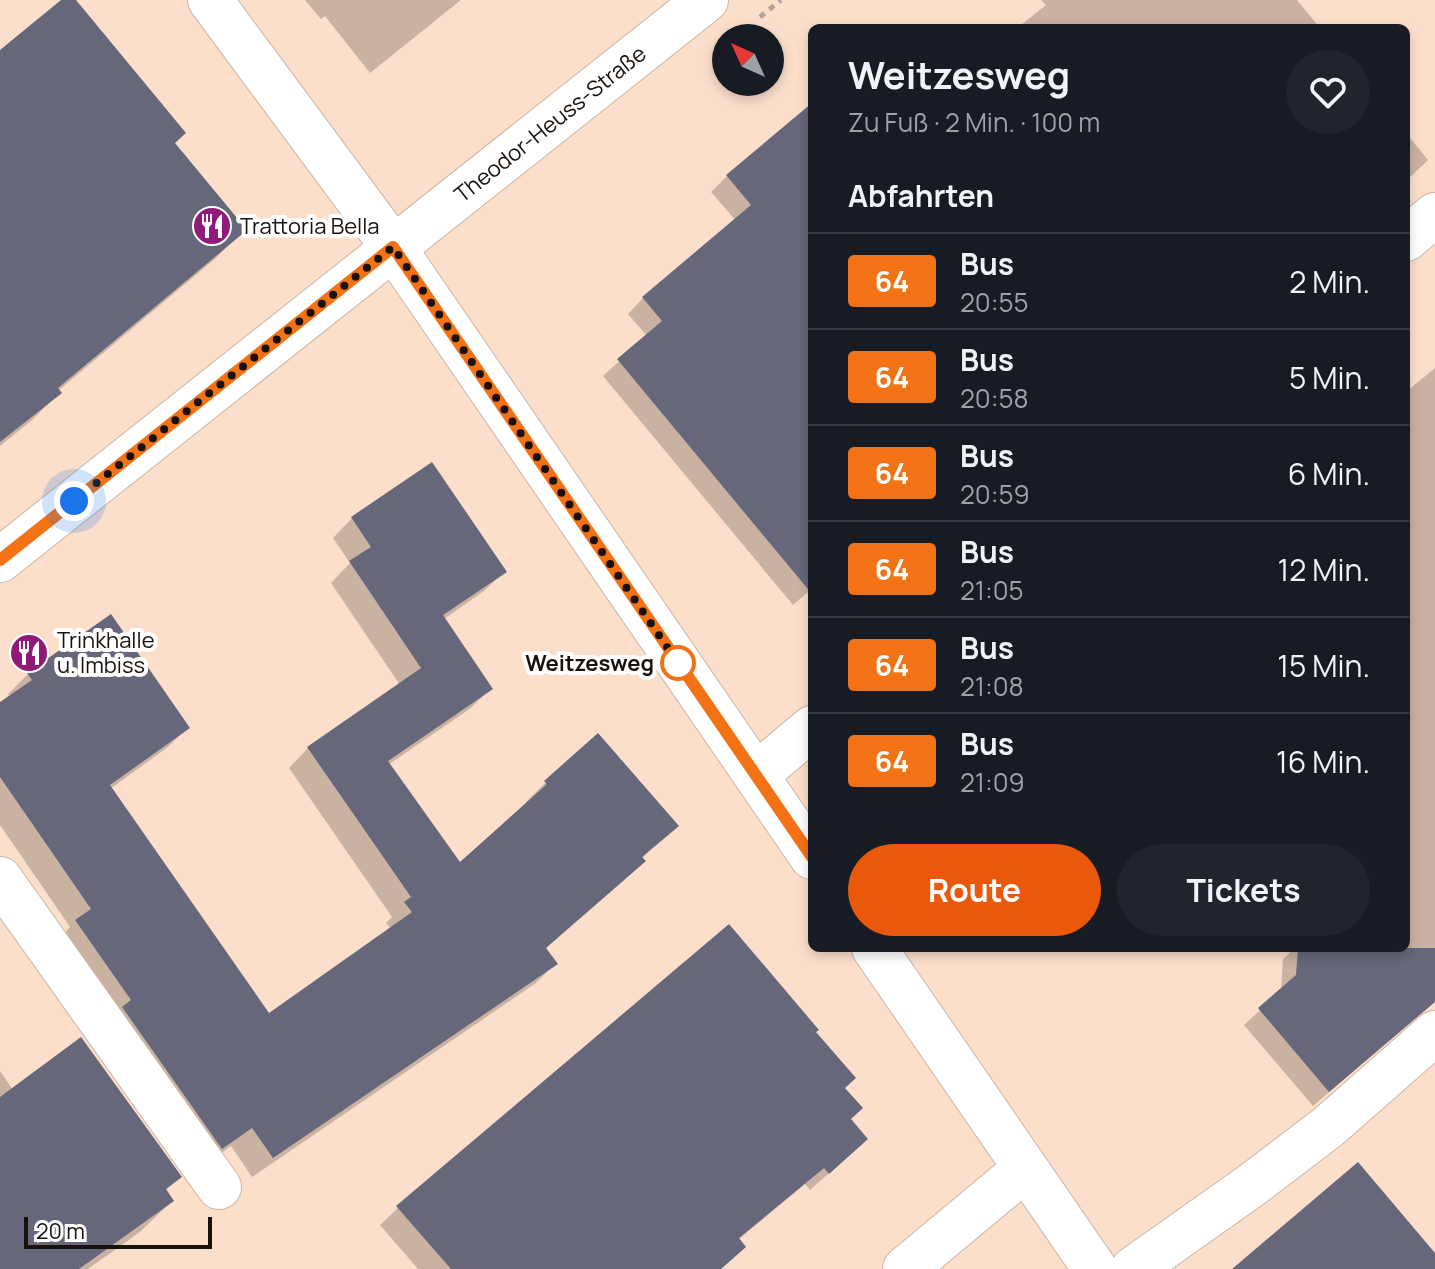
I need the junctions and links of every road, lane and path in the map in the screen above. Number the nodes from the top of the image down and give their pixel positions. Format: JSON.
{"nodes":[{"id":1,"x":210,"y":0,"type":"edge"},
{"id":2,"x":706,"y":0,"type":"edge"},
{"id":3,"x":1435,"y":215,"type":"edge"},
{"id":4,"x":1410,"y":236,"type":"edge"},
{"id":5,"x":393,"y":247,"type":"junction"},
{"id":6,"x":0,"y":560,"type":"edge"},
{"id":7,"x":808,"y":731,"type":"edge"},
{"id":8,"x":756,"y":775,"type":"junction"},
{"id":9,"x":808,"y":851,"type":"edge"},
{"id":10,"x":0,"y":879,"type":"edge"},
{"id":11,"x":877,"y":952,"type":"edge"},
{"id":12,"x":1435,"y":1033,"type":"edge"},
{"id":13,"x":1025,"y":1169,"type":"junction"},
{"id":14,"x":219,"y":1187,"type":"dead end"},
{"id":15,"x":905,"y":1269,"type":"edge"},
{"id":16,"x":1095,"y":1269,"type":"edge"},
{"id":17,"x":1133,"y":1269,"type":"edge"}],
"edges":[{"from":1,"to":5,"type":"street"},
{"from":2,"to":5,"type":"street","name":"Theodor-Heuss-Straße"},
{"from":3,"to":4,"type":"street"},
{"from":5,"to":6,"type":"street","name":"Theodor-Heuss-Straße"},
{"from":5,"to":8,"type":"street"},
{"from":7,"to":8,"type":"street"},
{"from":8,"to":9,"type":"street"},
{"from":10,"to":14,"type":"street"},
{"from":11,"to":13,"type":"street"},
{"from":12,"to":17,"type":"street"},
{"from":13,"to":15,"type":"street"},
{"from":13,"to":16,"type":"street"}]}
